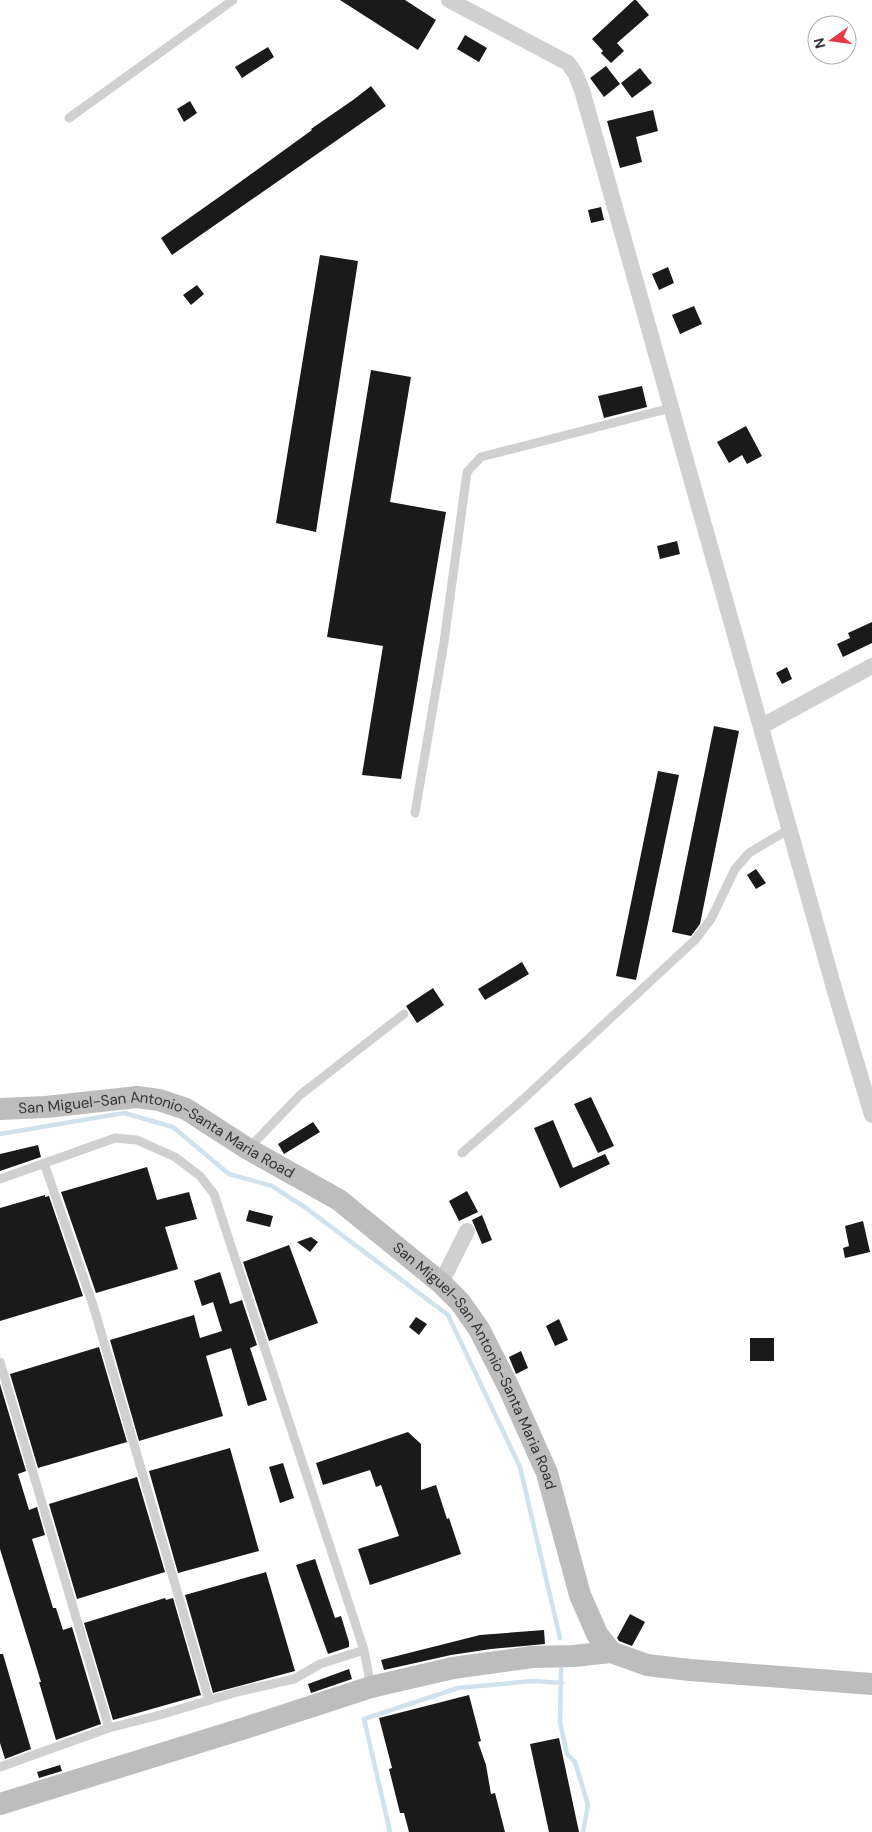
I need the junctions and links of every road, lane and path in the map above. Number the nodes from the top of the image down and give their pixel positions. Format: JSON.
{"nodes":[{"id":1,"x":233,"y":0,"type":"edge"},
{"id":2,"x":449,"y":0,"type":"edge"},
{"id":3,"x":69,"y":118,"type":"dead end"},
{"id":4,"x":671,"y":408,"type":"junction"},
{"id":5,"x":872,"y":666,"type":"edge"},
{"id":6,"x":762,"y":726,"type":"junction"},
{"id":7,"x":415,"y":813,"type":"dead end"},
{"id":8,"x":791,"y":828,"type":"junction"},
{"id":9,"x":404,"y":1014,"type":"dead end"},
{"id":10,"x":0,"y":1109,"type":"edge"},
{"id":11,"x":872,"y":1115,"type":"edge"},
{"id":12,"x":248,"y":1149,"type":"junction"},
{"id":13,"x":462,"y":1154,"type":"dead end"},
{"id":14,"x":44,"y":1162,"type":"junction"},
{"id":15,"x":0,"y":1180,"type":"edge"},
{"id":16,"x":467,"y":1231,"type":"dead end"},
{"id":17,"x":441,"y":1283,"type":"junction"},
{"id":18,"x":0,"y":1362,"type":"edge"},
{"id":19,"x":364,"y":1650,"type":"junction"},
{"id":20,"x":611,"y":1652,"type":"junction"},
{"id":21,"x":872,"y":1684,"type":"edge"},
{"id":22,"x":371,"y":1687,"type":"junction"},
{"id":23,"x":209,"y":1700,"type":"junction"},
{"id":24,"x":109,"y":1728,"type":"junction"},
{"id":25,"x":0,"y":1767,"type":"edge"},
{"id":26,"x":0,"y":1804,"type":"edge"}],
"edges":[{"from":1,"to":3,"type":"lane"},
{"from":2,"to":4,"type":"street"},
{"from":4,"to":6,"type":"street"},
{"from":4,"to":7,"type":"lane"},
{"from":5,"to":6,"type":"street"},
{"from":6,"to":8,"type":"street"},
{"from":8,"to":11,"type":"street"},
{"from":8,"to":13,"type":"lane"},
{"from":9,"to":12,"type":"lane"},
{"from":10,"to":12,"type":"street","name":"San Miguel-San Antonio-Santa Maria Road"},
{"from":12,"to":17,"type":"street","name":"San Miguel-San Antonio-Santa Maria Road"},
{"from":14,"to":15,"type":"lane"},
{"from":14,"to":19,"type":"lane"},
{"from":14,"to":23,"type":"lane"},
{"from":16,"to":17,"type":"street"},
{"from":17,"to":20,"type":"street","name":"San Miguel-San Antonio-Santa Maria Road"},
{"from":18,"to":24,"type":"lane"},
{"from":19,"to":22,"type":"lane"},
{"from":19,"to":23,"type":"lane"},
{"from":20,"to":21,"type":"street"},
{"from":20,"to":22,"type":"street"},
{"from":22,"to":26,"type":"street"},
{"from":23,"to":24,"type":"lane"},
{"from":24,"to":25,"type":"lane"}]}
